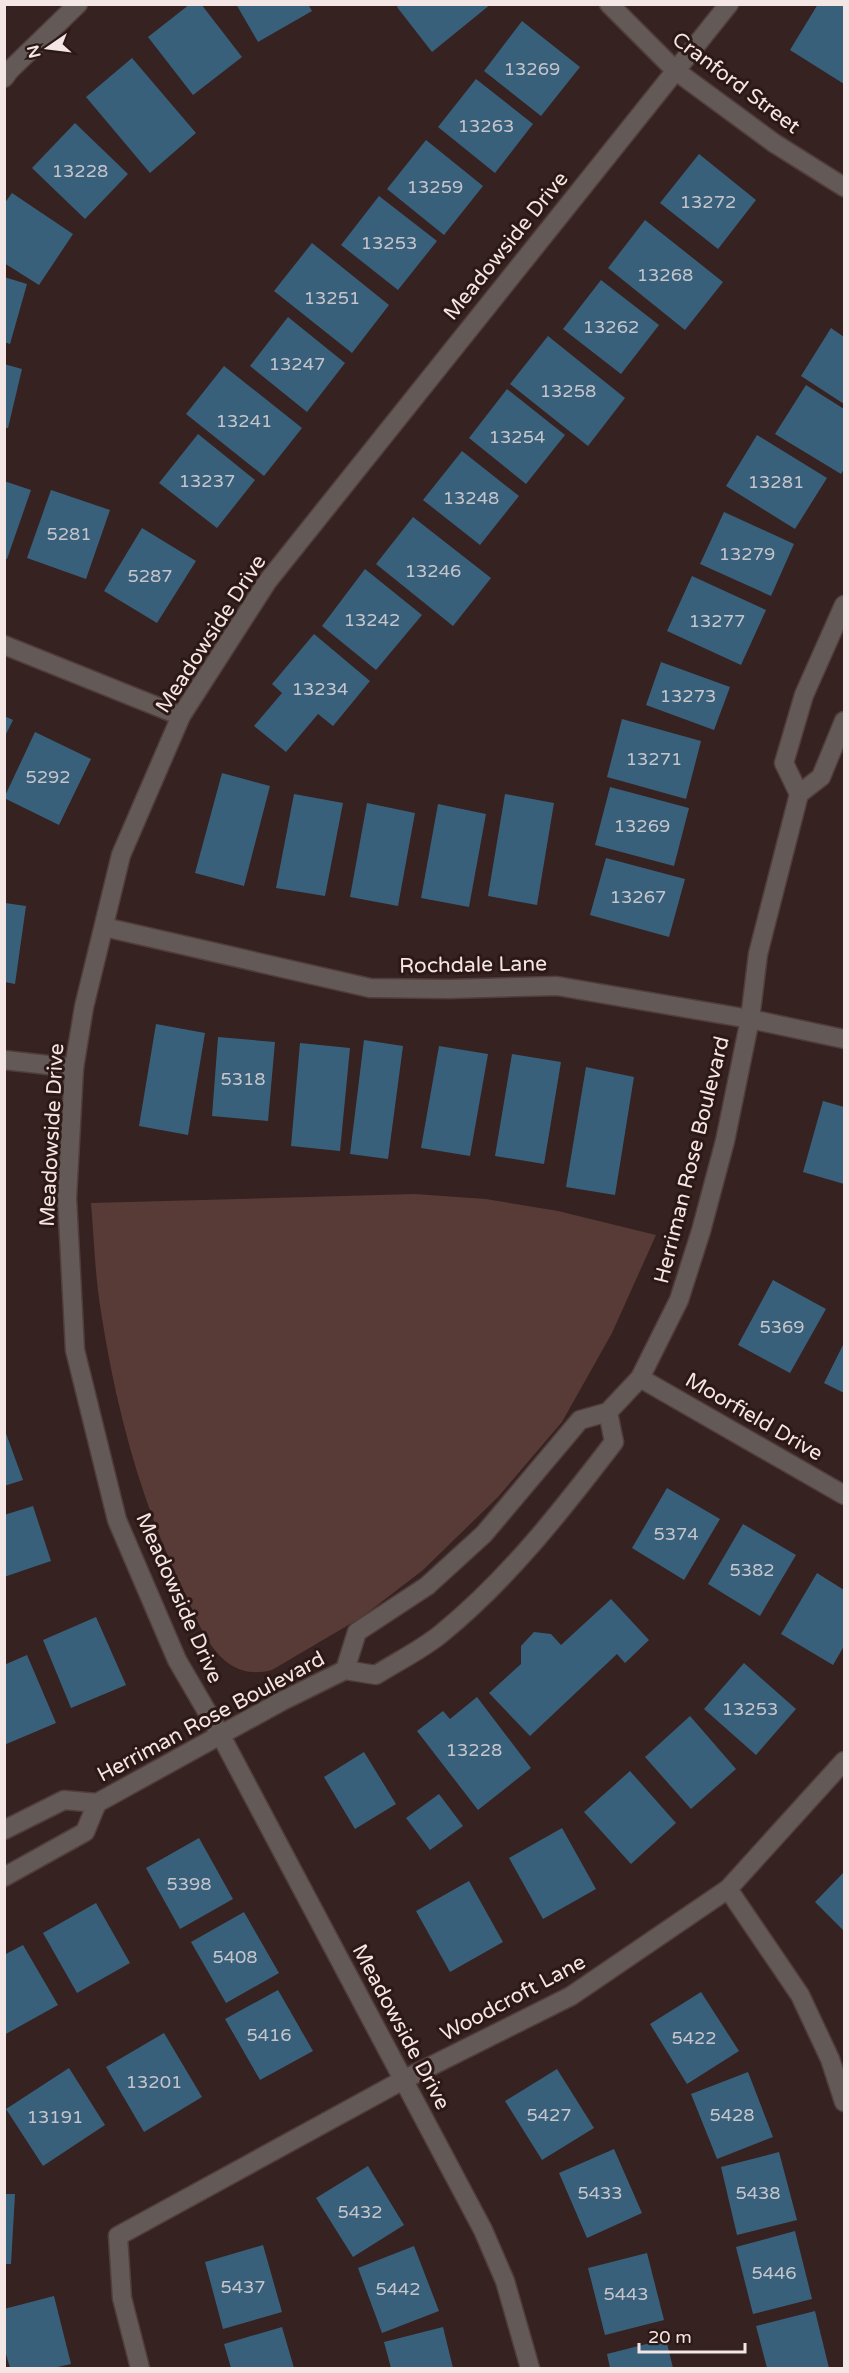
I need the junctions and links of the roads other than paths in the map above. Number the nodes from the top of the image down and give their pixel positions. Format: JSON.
{"nodes":[{"id":1,"x":78,"y":4,"type":"edge"},
{"id":2,"x":609,"y":4,"type":"edge"},
{"id":3,"x":729,"y":4,"type":"edge"},
{"id":4,"x":676,"y":71,"type":"junction"},
{"id":5,"x":4,"y":78,"type":"edge"},
{"id":6,"x":844,"y":187,"type":"edge"},
{"id":7,"x":844,"y":605,"type":"edge"},
{"id":8,"x":4,"y":645,"type":"edge"},
{"id":9,"x":181,"y":716,"type":"junction"},
{"id":10,"x":844,"y":721,"type":"edge"},
{"id":11,"x":799,"y":794,"type":"junction"},
{"id":12,"x":104,"y":927,"type":"junction"},
{"id":13,"x":750,"y":1019,"type":"junction"},
{"id":14,"x":844,"y":1040,"type":"edge"},
{"id":15,"x":4,"y":1060,"type":"edge"},
{"id":16,"x":74,"y":1068,"type":"junction"},
{"id":17,"x":640,"y":1378,"type":"junction"},
{"id":18,"x":608,"y":1412,"type":"junction"},
{"id":19,"x":844,"y":1495,"type":"edge"},
{"id":20,"x":345,"y":1671,"type":"junction"},
{"id":21,"x":220,"y":1734,"type":"junction"},
{"id":22,"x":844,"y":1761,"type":"edge"},
{"id":23,"x":97,"y":1803,"type":"junction"},
{"id":24,"x":4,"y":1830,"type":"edge"},
{"id":25,"x":4,"y":1877,"type":"edge"},
{"id":26,"x":728,"y":1889,"type":"junction"},
{"id":27,"x":404,"y":2080,"type":"junction"},
{"id":28,"x":844,"y":2102,"type":"edge"},
{"id":29,"x":140,"y":2368,"type":"edge"},
{"id":30,"x":530,"y":2368,"type":"edge"}],
"edges":[{"from":1,"to":5,"type":"street"},
{"from":2,"to":4,"type":"street","name":"Cranford Street"},
{"from":3,"to":4,"type":"street","name":"Meadowside Drive"},
{"from":4,"to":6,"type":"street","name":"Cranford Street"},
{"from":4,"to":9,"type":"street","name":"Meadowside Drive"},
{"from":7,"to":11,"type":"street"},
{"from":8,"to":9,"type":"street"},
{"from":9,"to":12,"type":"street","name":"Meadowside Drive"},
{"from":10,"to":11,"type":"street"},
{"from":11,"to":13,"type":"street","name":"Herriman Rose Boulevard"},
{"from":12,"to":13,"type":"street","name":"Rochdale Lane"},
{"from":12,"to":16,"type":"street","name":"Meadowside Drive"},
{"from":13,"to":14,"type":"street","name":"Rochdale Lane"},
{"from":13,"to":17,"type":"street","name":"Herriman Rose Boulevard"},
{"from":15,"to":16,"type":"street"},
{"from":16,"to":21,"type":"street","name":"Meadowside Drive"},
{"from":17,"to":18,"type":"street","name":"Herriman Rose Boulevard"},
{"from":17,"to":19,"type":"street","name":"Moorfield Drive"},
{"from":18,"to":20,"type":"street","name":"Herriman Rose Boulevard"},
{"from":18,"to":20,"type":"street","name":"Herriman Rose Boulevard"},
{"from":20,"to":21,"type":"street","name":"Herriman Rose Boulevard"},
{"from":21,"to":23,"type":"street","name":"Herriman Rose Boulevard"},
{"from":21,"to":27,"type":"street","name":"Meadowside Drive"},
{"from":22,"to":26,"type":"street","name":"Woodcroft Lane"},
{"from":23,"to":24,"type":"street","name":"Herriman Rose Boulevard"},
{"from":23,"to":25,"type":"street","name":"Herriman Rose Boulevard"},
{"from":26,"to":27,"type":"street","name":"Woodcroft Lane"},
{"from":26,"to":28,"type":"street"},
{"from":27,"to":29,"type":"street","name":"Woodcroft Lane"},
{"from":27,"to":30,"type":"street","name":"Meadowside Drive"}]}
